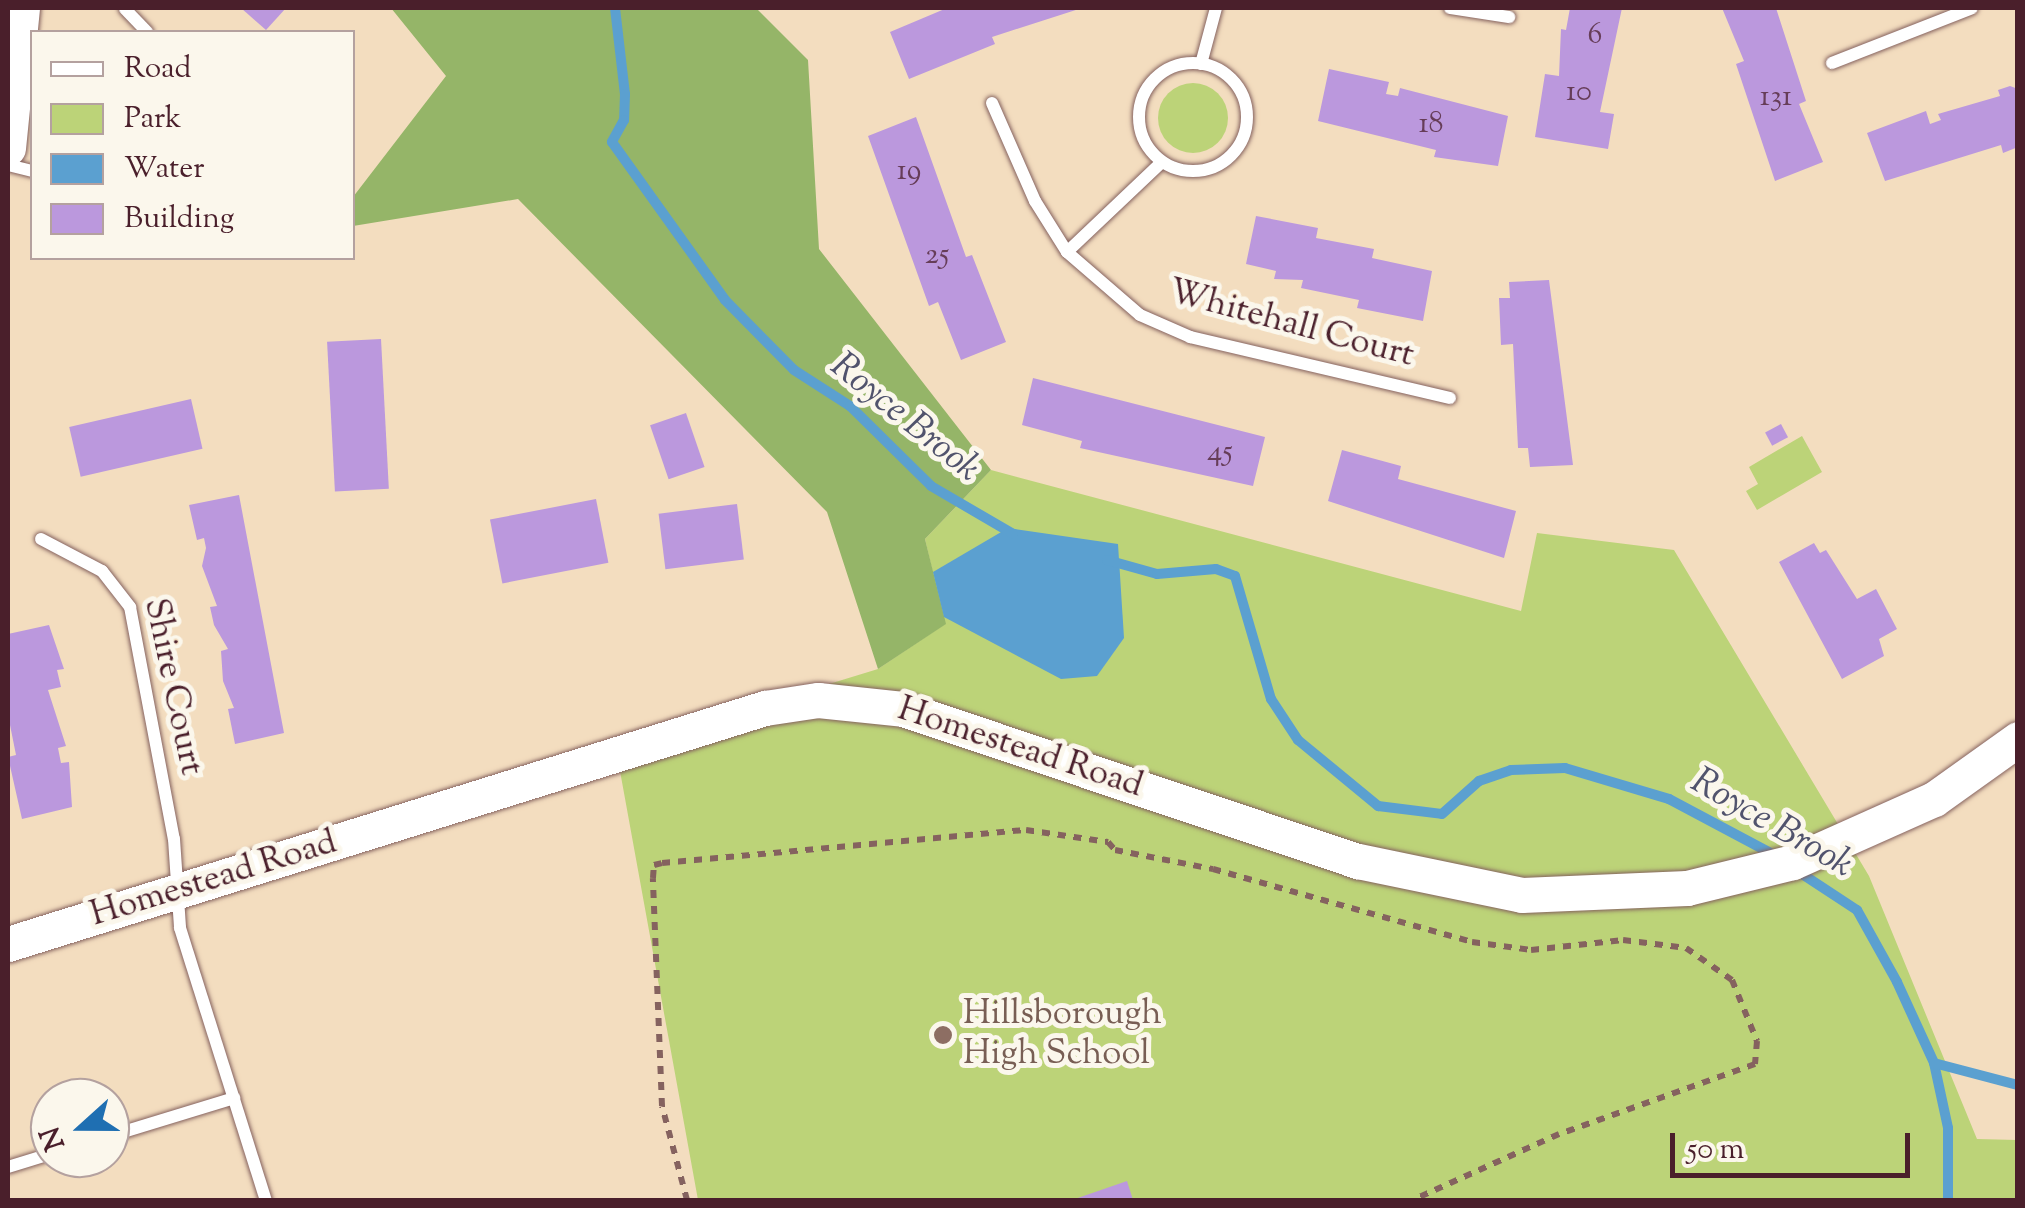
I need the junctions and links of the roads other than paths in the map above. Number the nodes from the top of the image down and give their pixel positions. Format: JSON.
{"nodes":[{"id":1,"x":22,"y":8,"type":"edge"},
{"id":2,"x":124,"y":8,"type":"edge"},
{"id":3,"x":1216,"y":8,"type":"edge"},
{"id":4,"x":1450,"y":8,"type":"edge"},
{"id":5,"x":1972,"y":8,"type":"edge"},
{"id":6,"x":1509,"y":17,"type":"dead end"},
{"id":7,"x":146,"y":30,"type":"edge"},
{"id":8,"x":1200,"y":64,"type":"junction"},
{"id":9,"x":1832,"y":64,"type":"dead end"},
{"id":10,"x":992,"y":102,"type":"dead end"},
{"id":11,"x":8,"y":148,"type":"edge"},
{"id":12,"x":1162,"y":162,"type":"junction"},
{"id":13,"x":1067,"y":252,"type":"junction"},
{"id":14,"x":1450,"y":398,"type":"dead end"},
{"id":15,"x":41,"y":539,"type":"dead end"},
{"id":16,"x":2018,"y":739,"type":"edge"},
{"id":17,"x":176,"y":892,"type":"junction"},
{"id":18,"x":8,"y":944,"type":"edge"},
{"id":19,"x":234,"y":1098,"type":"junction"},
{"id":20,"x":130,"y":1130,"type":"edge"},
{"id":21,"x":266,"y":1200,"type":"edge"}],
"edges":[{"from":1,"to":11,"type":"street"},
{"from":2,"to":7,"type":"lane"},
{"from":3,"to":8,"type":"lane"},
{"from":4,"to":6,"type":"lane"},
{"from":5,"to":9,"type":"lane"},
{"from":8,"to":12,"type":"lane"},
{"from":8,"to":12,"type":"lane"},
{"from":10,"to":13,"type":"lane","name":"Whitehall Court"},
{"from":12,"to":13,"type":"lane"},
{"from":13,"to":14,"type":"lane","name":"Whitehall Court"},
{"from":15,"to":17,"type":"lane","name":"Shire Court"},
{"from":16,"to":17,"type":"street","name":"Homestead Road"},
{"from":17,"to":18,"type":"street","name":"Homestead Road"},
{"from":17,"to":19,"type":"lane","name":"Shire Court"},
{"from":19,"to":20,"type":"lane"},
{"from":19,"to":21,"type":"lane","name":"Shire Court"}]}
